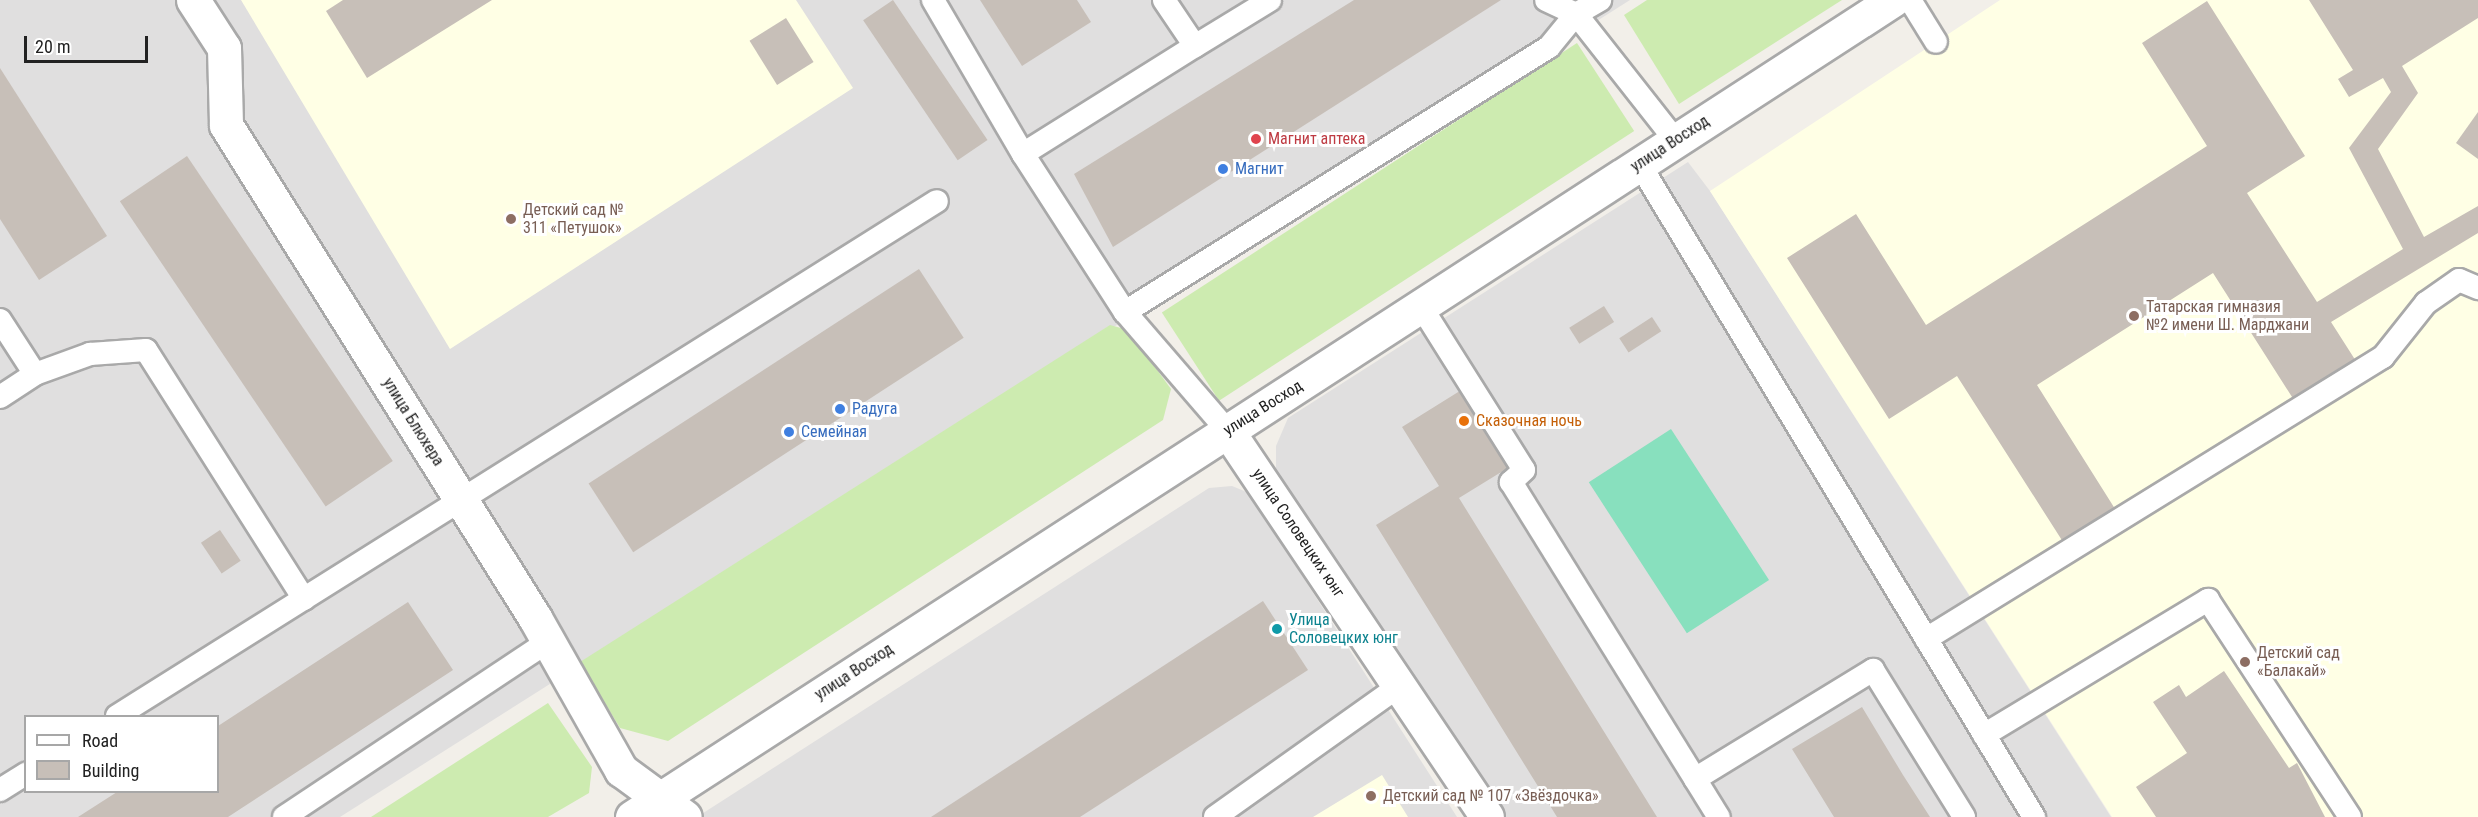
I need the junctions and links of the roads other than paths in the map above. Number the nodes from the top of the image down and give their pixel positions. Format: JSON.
{"nodes":[{"id":1,"x":193,"y":0,"type":"edge"},
{"id":2,"x":933,"y":0,"type":"edge"},
{"id":3,"x":1164,"y":0,"type":"edge"},
{"id":4,"x":1269,"y":0,"type":"edge"},
{"id":5,"x":1546,"y":0,"type":"edge"},
{"id":6,"x":1600,"y":0,"type":"edge"},
{"id":7,"x":1893,"y":0,"type":"edge"},
{"id":8,"x":1910,"y":0,"type":"edge"},
{"id":9,"x":1576,"y":14,"type":"junction"},
{"id":10,"x":1936,"y":42,"type":"dead end"},
{"id":11,"x":1195,"y":46,"type":"junction"},
{"id":12,"x":1676,"y":141,"type":"junction"},
{"id":13,"x":1023,"y":154,"type":"junction"},
{"id":14,"x":1640,"y":165,"type":"junction"},
{"id":15,"x":937,"y":201,"type":"dead end"},
{"id":16,"x":2478,"y":288,"type":"edge"},
{"id":17,"x":1422,"y":308,"type":"junction"},
{"id":18,"x":1125,"y":312,"type":"junction"},
{"id":19,"x":0,"y":320,"type":"edge"},
{"id":20,"x":35,"y":375,"type":"junction"},
{"id":21,"x":0,"y":397,"type":"edge"},
{"id":22,"x":1227,"y":430,"type":"junction"},
{"id":23,"x":461,"y":500,"type":"junction"},
{"id":24,"x":304,"y":599,"type":"junction"},
{"id":25,"x":1926,"y":639,"type":"junction"},
{"id":26,"x":549,"y":641,"type":"junction"},
{"id":27,"x":1399,"y":686,"type":"junction"},
{"id":28,"x":120,"y":715,"type":"edge"},
{"id":29,"x":1984,"y":735,"type":"junction"},
{"id":30,"x":24,"y":775,"type":"edge"},
{"id":31,"x":1695,"y":779,"type":"junction"},
{"id":32,"x":0,"y":790,"type":"edge"},
{"id":33,"x":673,"y":808,"type":"edge"},
{"id":34,"x":284,"y":817,"type":"edge"},
{"id":35,"x":632,"y":817,"type":"edge"},
{"id":36,"x":1215,"y":817,"type":"edge"},
{"id":37,"x":1487,"y":817,"type":"edge"},
{"id":38,"x":1719,"y":817,"type":"edge"},
{"id":39,"x":1964,"y":817,"type":"edge"},
{"id":40,"x":2034,"y":817,"type":"edge"},
{"id":41,"x":2350,"y":817,"type":"edge"}],
"edges":[{"from":1,"to":23,"type":"street","name":"улица Блюхера"},
{"from":2,"to":13,"type":"lane"},
{"from":3,"to":11,"type":"lane"},
{"from":4,"to":11,"type":"lane"},
{"from":5,"to":9,"type":"lane"},
{"from":6,"to":9,"type":"lane"},
{"from":7,"to":12,"type":"street","name":"улица Восход"},
{"from":8,"to":10,"type":"lane"},
{"from":9,"to":12,"type":"lane"},
{"from":9,"to":18,"type":"lane"},
{"from":11,"to":13,"type":"lane"},
{"from":12,"to":14,"type":"street","name":"улица Восход"},
{"from":13,"to":18,"type":"lane"},
{"from":14,"to":17,"type":"street","name":"улица Восход"},
{"from":14,"to":25,"type":"lane"},
{"from":15,"to":23,"type":"lane"},
{"from":16,"to":25,"type":"lane"},
{"from":17,"to":22,"type":"street","name":"улица Восход"},
{"from":17,"to":31,"type":"lane"},
{"from":18,"to":22,"type":"lane"},
{"from":19,"to":20,"type":"lane"},
{"from":20,"to":21,"type":"lane"},
{"from":20,"to":24,"type":"lane"},
{"from":22,"to":27,"type":"street","name":"улица Соловецких юнг"},
{"from":22,"to":33,"type":"street","name":"улица Восход"},
{"from":23,"to":24,"type":"lane"},
{"from":23,"to":26,"type":"street","name":"улица Блюхера"},
{"from":24,"to":28,"type":"lane"},
{"from":25,"to":29,"type":"lane"},
{"from":26,"to":33,"type":"street","name":"улица Блюхера"},
{"from":26,"to":34,"type":"lane"},
{"from":27,"to":36,"type":"lane"},
{"from":27,"to":37,"type":"street","name":"улица Соловецких юнг"},
{"from":29,"to":40,"type":"lane"},
{"from":29,"to":41,"type":"lane"},
{"from":30,"to":32,"type":"lane"},
{"from":31,"to":38,"type":"lane"},
{"from":31,"to":39,"type":"lane"},
{"from":33,"to":35,"type":"street","name":"улица Восход"}]}
